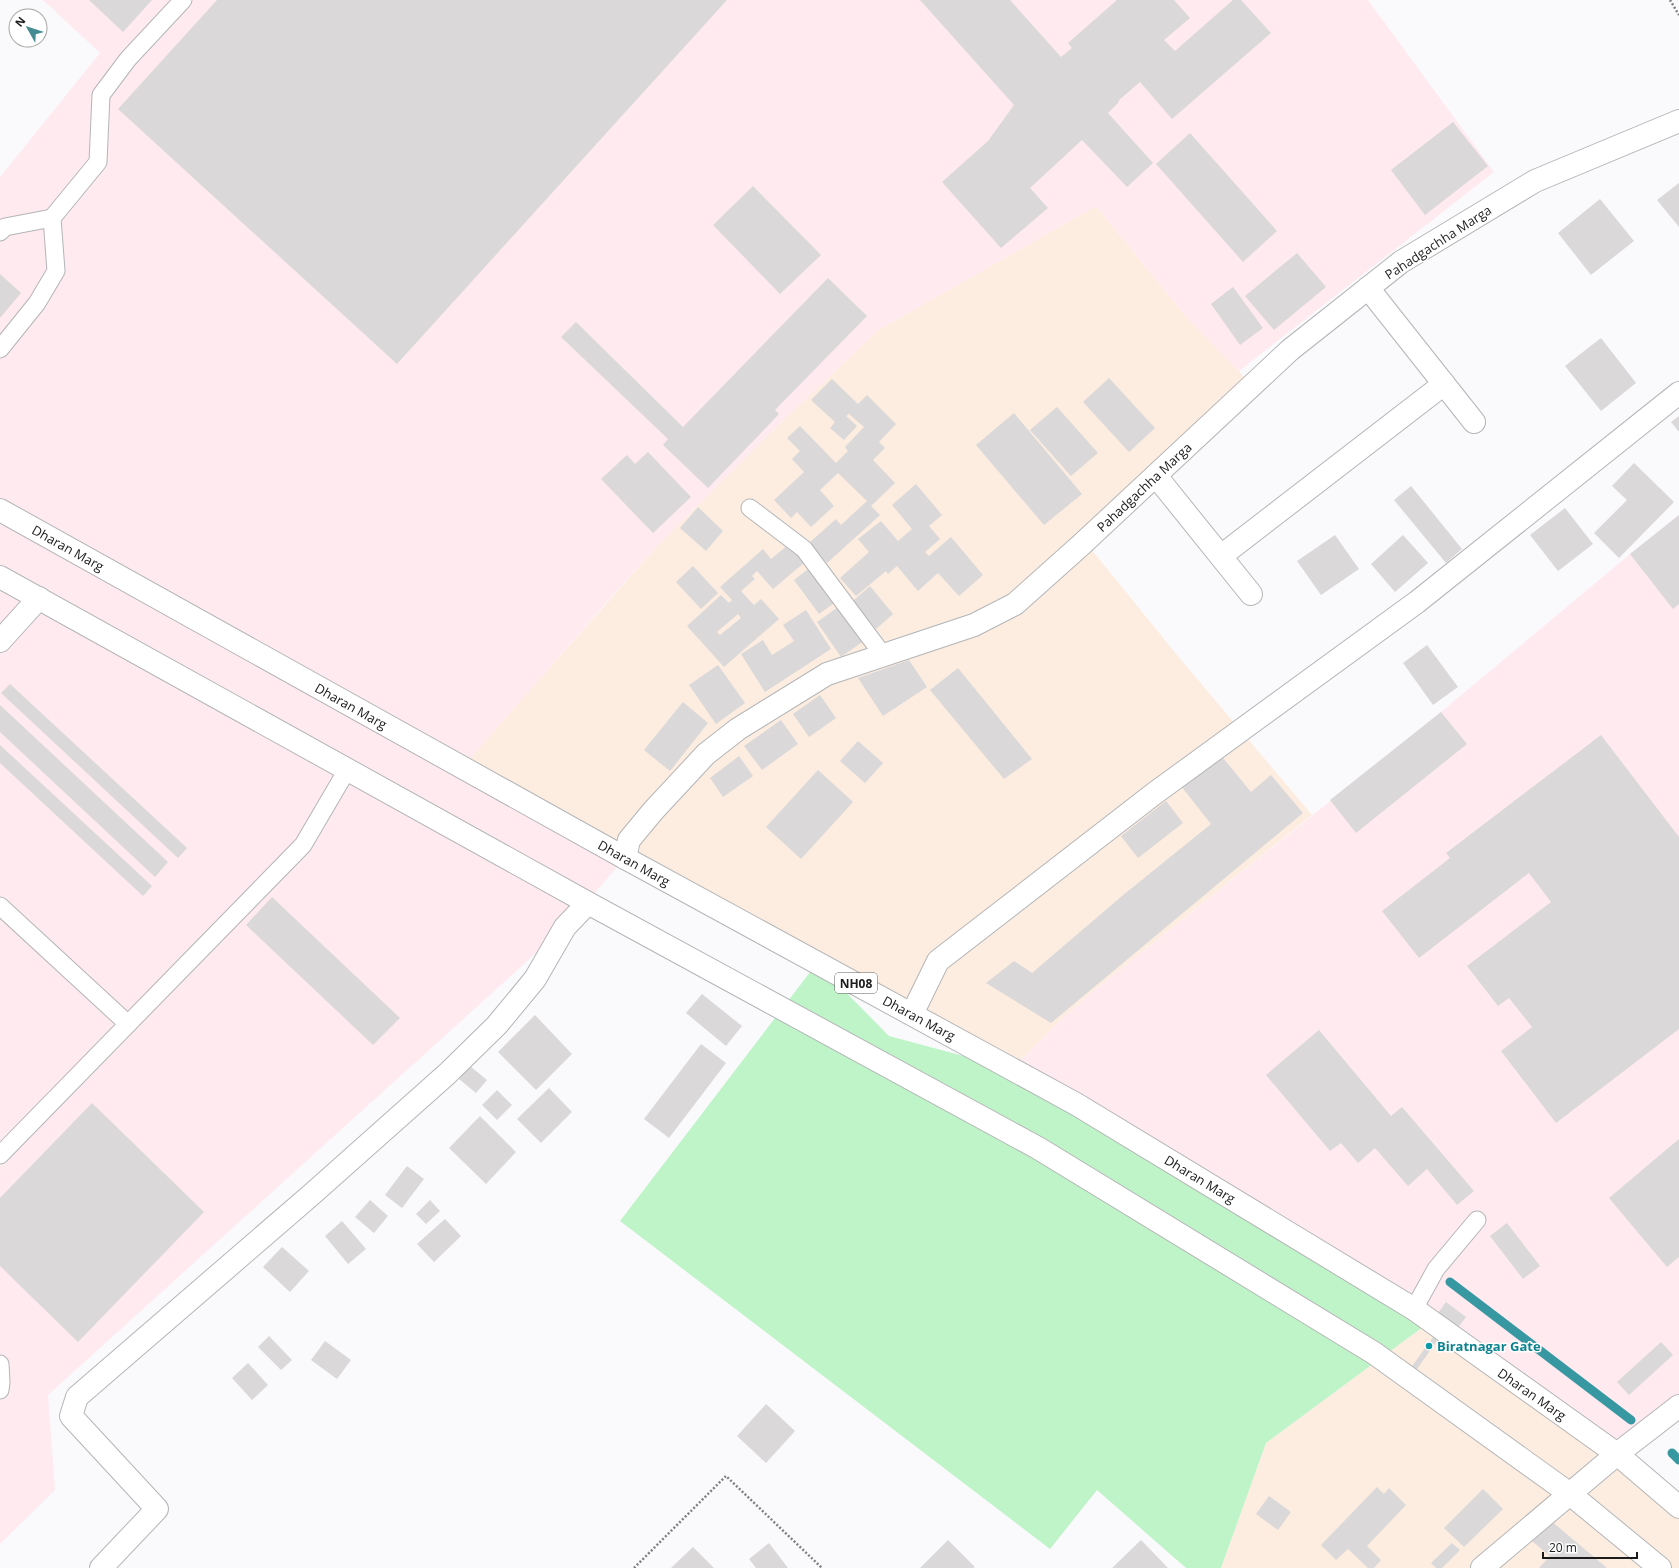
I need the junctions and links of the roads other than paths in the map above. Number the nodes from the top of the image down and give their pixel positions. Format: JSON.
{"nodes":[{"id":1,"x":183,"y":0,"type":"edge"},
{"id":2,"x":1679,"y":121,"type":"edge"},
{"id":3,"x":52,"y":218,"type":"junction"},
{"id":4,"x":0,"y":232,"type":"edge"},
{"id":5,"x":1368,"y":288,"type":"junction"},
{"id":6,"x":0,"y":349,"type":"edge"},
{"id":7,"x":1444,"y":384,"type":"junction"},
{"id":8,"x":1679,"y":393,"type":"edge"},
{"id":9,"x":1474,"y":422,"type":"dead end"},
{"id":10,"x":1156,"y":476,"type":"junction"},
{"id":11,"x":750,"y":508,"type":"dead end"},
{"id":12,"x":0,"y":510,"type":"edge"},
{"id":13,"x":1221,"y":556,"type":"junction"},
{"id":14,"x":0,"y":576,"type":"edge"},
{"id":15,"x":1251,"y":594,"type":"dead end"},
{"id":16,"x":39,"y":598,"type":"junction"},
{"id":17,"x":0,"y":641,"type":"edge"},
{"id":18,"x":884,"y":655,"type":"junction"},
{"id":19,"x":347,"y":770,"type":"junction"},
{"id":20,"x":625,"y":858,"type":"junction"},
{"id":21,"x":588,"y":904,"type":"junction"},
{"id":22,"x":0,"y":906,"type":"edge"},
{"id":23,"x":912,"y":1014,"type":"junction"},
{"id":24,"x":128,"y":1024,"type":"junction"},
{"id":25,"x":0,"y":1155,"type":"edge"},
{"id":26,"x":1477,"y":1220,"type":"dead end"},
{"id":27,"x":1414,"y":1309,"type":"junction"},
{"id":28,"x":0,"y":1364,"type":"edge"},
{"id":29,"x":0,"y":1390,"type":"edge"},
{"id":30,"x":1679,"y":1406,"type":"edge"},
{"id":31,"x":1617,"y":1454,"type":"junction"},
{"id":32,"x":1570,"y":1494,"type":"junction"},
{"id":33,"x":1679,"y":1507,"type":"edge"},
{"id":34,"x":101,"y":1568,"type":"edge"},
{"id":35,"x":1482,"y":1568,"type":"edge"},
{"id":36,"x":1660,"y":1568,"type":"edge"}],
"edges":[{"from":1,"to":3,"type":"lane"},
{"from":2,"to":5,"type":"street","name":"Pahadgachha Marga"},
{"from":3,"to":4,"type":"lane"},
{"from":3,"to":6,"type":"lane"},
{"from":5,"to":7,"type":"street"},
{"from":5,"to":10,"type":"street","name":"Pahadgachha Marga"},
{"from":7,"to":9,"type":"street"},
{"from":7,"to":13,"type":"street"},
{"from":8,"to":23,"type":"street"},
{"from":10,"to":13,"type":"street"},
{"from":10,"to":18,"type":"street","name":"Pahadgachha Marga"},
{"from":11,"to":18,"type":"lane"},
{"from":12,"to":20,"type":"street","name":"Dharan Marg","number":"NH08"},
{"from":13,"to":15,"type":"street"},
{"from":14,"to":16,"type":"street"},
{"from":16,"to":17,"type":"street"},
{"from":16,"to":19,"type":"street"},
{"from":18,"to":20,"type":"street","name":"Pahadgachha Marga"},
{"from":19,"to":21,"type":"street"},
{"from":19,"to":24,"type":"lane"},
{"from":20,"to":23,"type":"street","name":"Dharan Marg","number":"NH08"},
{"from":21,"to":32,"type":"street"},
{"from":21,"to":34,"type":"street"},
{"from":22,"to":24,"type":"lane"},
{"from":23,"to":27,"type":"street","name":"Dharan Marg","number":"NH08"},
{"from":24,"to":25,"type":"lane"},
{"from":26,"to":27,"type":"lane"},
{"from":27,"to":31,"type":"street","name":"Dharan Marg","number":"NH08"},
{"from":28,"to":29,"type":"lane"},
{"from":30,"to":31,"type":"street"},
{"from":31,"to":32,"type":"street"},
{"from":31,"to":33,"type":"street","name":"Dharan Marg","number":"NH08"},
{"from":32,"to":35,"type":"street"},
{"from":32,"to":36,"type":"street"}]}
